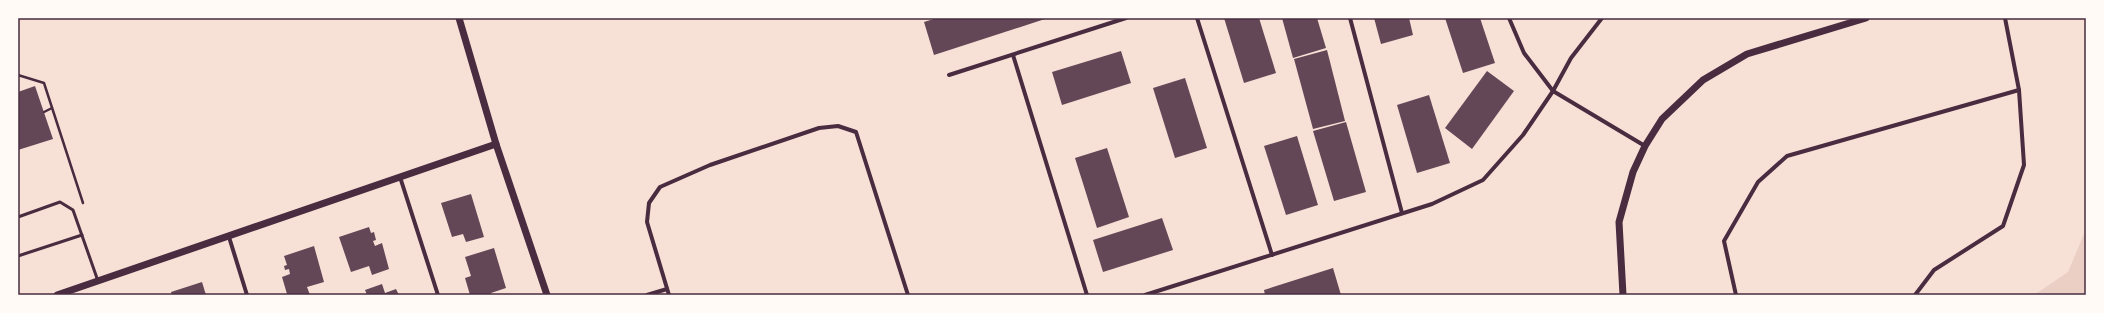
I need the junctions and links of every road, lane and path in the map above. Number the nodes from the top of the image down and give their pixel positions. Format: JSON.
{"nodes":[{"id":1,"x":459,"y":18,"type":"edge"},
{"id":2,"x":1126,"y":18,"type":"edge"},
{"id":3,"x":1197,"y":18,"type":"edge"},
{"id":4,"x":1350,"y":18,"type":"edge"},
{"id":5,"x":1509,"y":18,"type":"edge"},
{"id":6,"x":1602,"y":18,"type":"edge"},
{"id":7,"x":1866,"y":18,"type":"edge"},
{"id":8,"x":2005,"y":18,"type":"edge"},
{"id":9,"x":1013,"y":55,"type":"junction"},
{"id":10,"x":18,"y":75,"type":"edge"},
{"id":11,"x":949,"y":75,"type":"dead end"},
{"id":12,"x":2019,"y":90,"type":"junction"},
{"id":13,"x":1553,"y":91,"type":"junction"},
{"id":14,"x":52,"y":108,"type":"junction"},
{"id":15,"x":44,"y":112,"type":"dead end"},
{"id":16,"x":496,"y":144,"type":"junction"},
{"id":17,"x":1644,"y":146,"type":"junction"},
{"id":18,"x":400,"y":177,"type":"junction"},
{"id":19,"x":83,"y":203,"type":"dead end"},
{"id":20,"x":1402,"y":213,"type":"junction"},
{"id":21,"x":18,"y":217,"type":"edge"},
{"id":22,"x":82,"y":235,"type":"junction"},
{"id":23,"x":229,"y":237,"type":"junction"},
{"id":24,"x":1272,"y":255,"type":"junction"},
{"id":25,"x":18,"y":256,"type":"edge"},
{"id":26,"x":98,"y":281,"type":"junction"},
{"id":27,"x":667,"y":289,"type":"junction"},
{"id":28,"x":57,"y":295,"type":"edge"},
{"id":29,"x":247,"y":295,"type":"edge"},
{"id":30,"x":438,"y":295,"type":"edge"},
{"id":31,"x":547,"y":295,"type":"edge"},
{"id":32,"x":647,"y":295,"type":"edge"},
{"id":33,"x":669,"y":295,"type":"edge"},
{"id":34,"x":908,"y":295,"type":"edge"},
{"id":35,"x":1087,"y":295,"type":"edge"},
{"id":36,"x":1145,"y":295,"type":"edge"},
{"id":37,"x":1623,"y":295,"type":"edge"},
{"id":38,"x":1736,"y":295,"type":"edge"},
{"id":39,"x":1915,"y":295,"type":"edge"}],
"edges":[{"from":1,"to":16,"type":"street"},
{"from":2,"to":9,"type":"street"},
{"from":3,"to":24,"type":"street"},
{"from":4,"to":20,"type":"street"},
{"from":5,"to":13,"type":"street"},
{"from":6,"to":13,"type":"street"},
{"from":7,"to":17,"type":"street"},
{"from":8,"to":12,"type":"street"},
{"from":9,"to":11,"type":"street"},
{"from":9,"to":35,"type":"street"},
{"from":10,"to":14,"type":"path"},
{"from":12,"to":38,"type":"street"},
{"from":12,"to":39,"type":"street"},
{"from":13,"to":17,"type":"street"},
{"from":13,"to":20,"type":"street"},
{"from":14,"to":15,"type":"path"},
{"from":14,"to":19,"type":"path"},
{"from":16,"to":18,"type":"street"},
{"from":16,"to":31,"type":"street"},
{"from":17,"to":37,"type":"street"},
{"from":18,"to":23,"type":"street"},
{"from":18,"to":30,"type":"street"},
{"from":20,"to":24,"type":"street"},
{"from":21,"to":22,"type":"lane"},
{"from":22,"to":25,"type":"lane"},
{"from":22,"to":26,"type":"lane"},
{"from":23,"to":26,"type":"street"},
{"from":23,"to":29,"type":"street"},
{"from":24,"to":36,"type":"street"},
{"from":26,"to":28,"type":"street"},
{"from":27,"to":32,"type":"street"},
{"from":27,"to":33,"type":"street"},
{"from":27,"to":34,"type":"street"}]}
